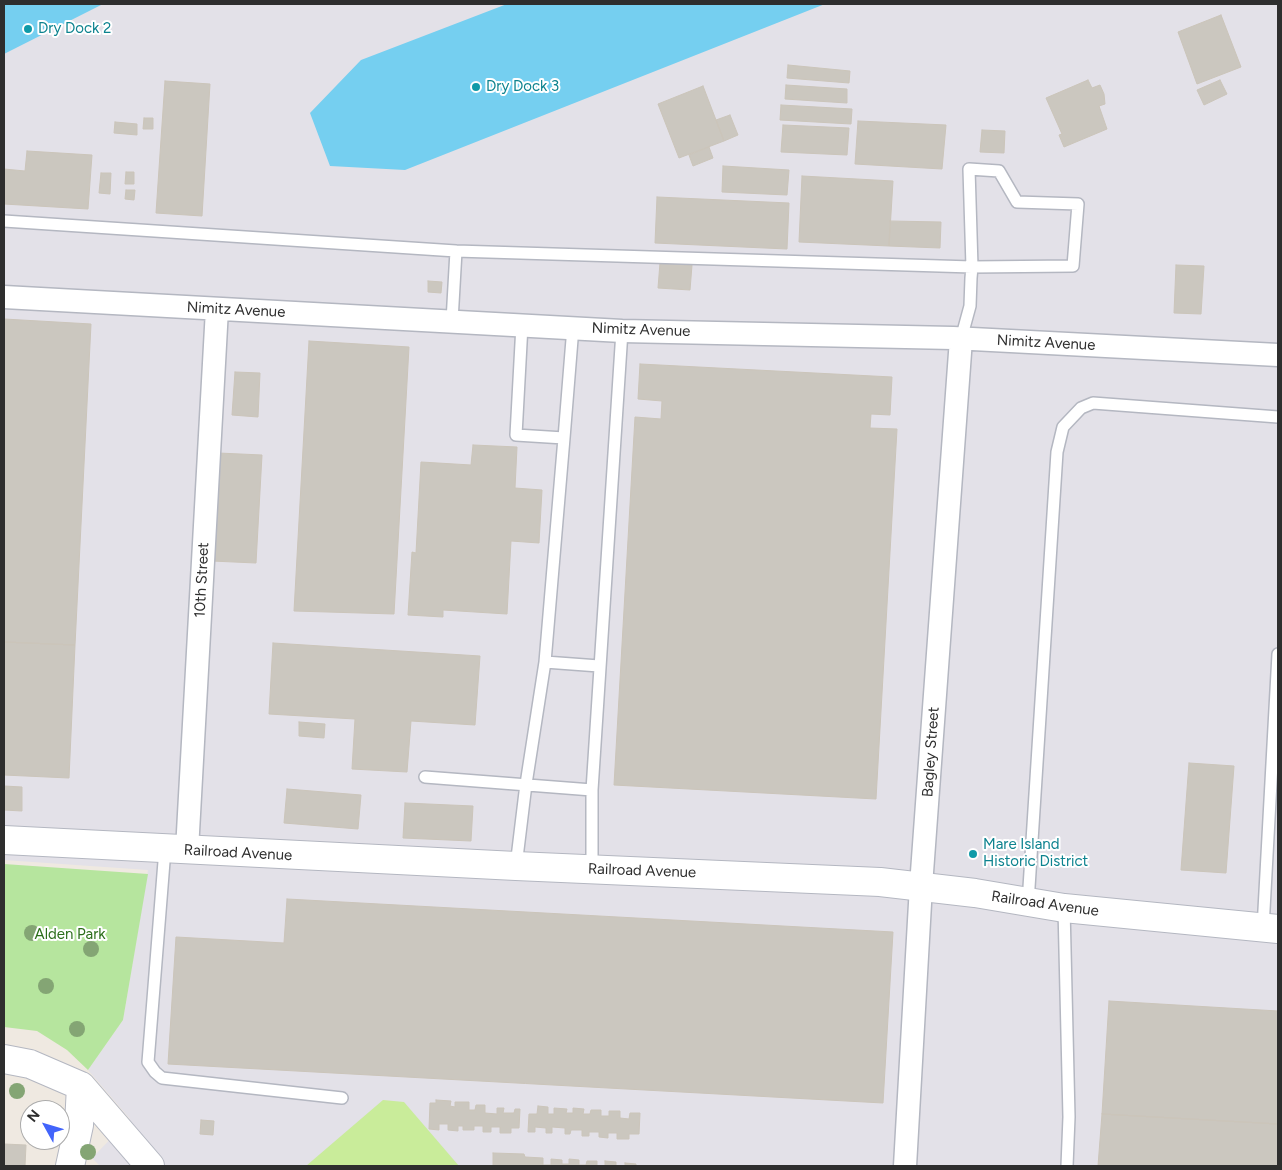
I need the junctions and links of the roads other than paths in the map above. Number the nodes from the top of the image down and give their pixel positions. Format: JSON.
{"nodes":[{"id":1,"x":4,"y":221,"type":"edge"},
{"id":2,"x":456,"y":251,"type":"junction"},
{"id":3,"x":972,"y":267,"type":"junction"},
{"id":4,"x":4,"y":297,"type":"edge"},
{"id":5,"x":218,"y":309,"type":"junction"},
{"id":6,"x":452,"y":321,"type":"junction"},
{"id":7,"x":522,"y":325,"type":"junction"},
{"id":8,"x":574,"y":327,"type":"junction"},
{"id":9,"x":622,"y":330,"type":"junction"},
{"id":10,"x":961,"y":339,"type":"junction"},
{"id":11,"x":1278,"y":355,"type":"edge"},
{"id":12,"x":1278,"y":417,"type":"edge"},
{"id":13,"x":564,"y":438,"type":"junction"},
{"id":14,"x":1278,"y":654,"type":"edge"},
{"id":15,"x":545,"y":662,"type":"junction"},
{"id":16,"x":599,"y":666,"type":"junction"},
{"id":17,"x":1277,"y":697,"type":"edge"},
{"id":18,"x":425,"y":777,"type":"dead end"},
{"id":19,"x":526,"y":784,"type":"junction"},
{"id":20,"x":592,"y":790,"type":"junction"},
{"id":21,"x":4,"y":840,"type":"edge"},
{"id":22,"x":176,"y":850,"type":"junction"},
{"id":23,"x":516,"y":866,"type":"junction"},
{"id":24,"x":592,"y":869,"type":"junction"},
{"id":25,"x":921,"y":886,"type":"junction"},
{"id":26,"x":1028,"y":903,"type":"junction"},
{"id":27,"x":1064,"y":908,"type":"junction"},
{"id":28,"x":1271,"y":929,"type":"edge"},
{"id":29,"x":4,"y":1059,"type":"edge"},
{"id":30,"x":81,"y":1086,"type":"junction"},
{"id":31,"x":342,"y":1098,"type":"dead end"},
{"id":32,"x":70,"y":1166,"type":"edge"},
{"id":33,"x":150,"y":1166,"type":"edge"},
{"id":34,"x":905,"y":1166,"type":"edge"},
{"id":35,"x":1067,"y":1166,"type":"edge"}],
"edges":[{"from":1,"to":2,"type":"lane"},
{"from":2,"to":3,"type":"lane"},
{"from":2,"to":6,"type":"lane"},
{"from":3,"to":3,"type":"lane"},
{"from":3,"to":10,"type":"lane"},
{"from":4,"to":5,"type":"street","name":"Nimitz Avenue"},
{"from":5,"to":6,"type":"street","name":"Nimitz Avenue"},
{"from":5,"to":22,"type":"street","name":"10th Street"},
{"from":6,"to":7,"type":"street","name":"Nimitz Avenue"},
{"from":7,"to":8,"type":"street","name":"Nimitz Avenue"},
{"from":7,"to":13,"type":"lane"},
{"from":8,"to":9,"type":"street","name":"Nimitz Avenue"},
{"from":8,"to":13,"type":"lane"},
{"from":9,"to":10,"type":"street","name":"Nimitz Avenue"},
{"from":9,"to":16,"type":"lane"},
{"from":10,"to":11,"type":"street","name":"Nimitz Avenue"},
{"from":10,"to":25,"type":"street","name":"Bagley Street"},
{"from":12,"to":26,"type":"lane"},
{"from":13,"to":15,"type":"lane"},
{"from":14,"to":17,"type":"lane"},
{"from":15,"to":16,"type":"lane"},
{"from":15,"to":19,"type":"lane"},
{"from":16,"to":20,"type":"lane"},
{"from":17,"to":28,"type":"lane"},
{"from":18,"to":19,"type":"lane"},
{"from":19,"to":20,"type":"lane"},
{"from":19,"to":23,"type":"lane"},
{"from":20,"to":24,"type":"lane"},
{"from":21,"to":22,"type":"street","name":"Railroad Avenue"},
{"from":22,"to":23,"type":"street","name":"Railroad Avenue"},
{"from":22,"to":31,"type":"lane"},
{"from":23,"to":24,"type":"street","name":"Railroad Avenue"},
{"from":24,"to":25,"type":"street","name":"Railroad Avenue"},
{"from":25,"to":26,"type":"street","name":"Railroad Avenue"},
{"from":25,"to":34,"type":"street","name":"Bagley Street"},
{"from":26,"to":27,"type":"street","name":"Railroad Avenue"},
{"from":27,"to":28,"type":"street","name":"Railroad Avenue"},
{"from":27,"to":35,"type":"lane"},
{"from":29,"to":30,"type":"street"},
{"from":30,"to":32,"type":"street"},
{"from":30,"to":33,"type":"street"}]}
